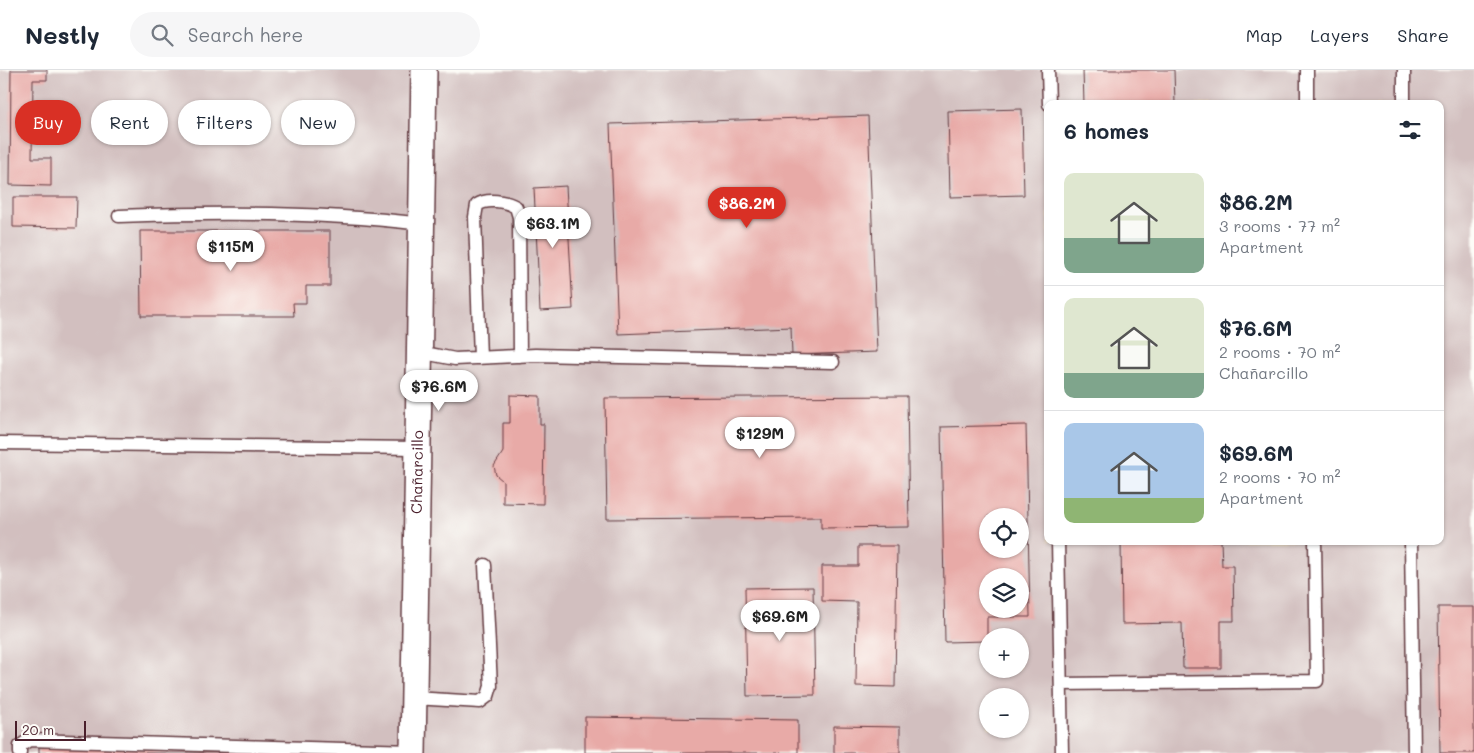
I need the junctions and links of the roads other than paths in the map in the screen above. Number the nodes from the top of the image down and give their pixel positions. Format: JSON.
{"nodes":[{"id":1,"x":424,"y":70,"type":"edge"},
{"id":2,"x":1048,"y":70,"type":"edge"},
{"id":3,"x":1307,"y":70,"type":"edge"},
{"id":4,"x":1404,"y":70,"type":"edge"},
{"id":5,"x":1049,"y":100,"type":"edge"},
{"id":6,"x":1307,"y":100,"type":"edge"},
{"id":7,"x":1404,"y":100,"type":"edge"},
{"id":8,"x":119,"y":216,"type":"dead end"},
{"id":9,"x":422,"y":224,"type":"junction"},
{"id":10,"x":420,"y":352,"type":"junction"},
{"id":11,"x":520,"y":356,"type":"junction"},
{"id":12,"x":480,"y":358,"type":"junction"},
{"id":13,"x":833,"y":362,"type":"dead end"},
{"id":14,"x":0,"y":443,"type":"edge"},
{"id":15,"x":418,"y":448,"type":"junction"},
{"id":16,"x":1058,"y":545,"type":"edge"},
{"id":17,"x":1314,"y":545,"type":"edge"},
{"id":18,"x":1411,"y":545,"type":"edge"},
{"id":19,"x":485,"y":566,"type":"dead end"},
{"id":20,"x":1061,"y":684,"type":"junction"},
{"id":21,"x":414,"y":698,"type":"junction"},
{"id":22,"x":413,"y":752,"type":"edge"},
{"id":23,"x":20,"y":753,"type":"edge"},
{"id":24,"x":1062,"y":753,"type":"edge"},
{"id":25,"x":1414,"y":753,"type":"edge"}],
"edges":[{"from":1,"to":9,"type":"street","name":"Chañarcillo"},
{"from":2,"to":5,"type":"lane"},
{"from":3,"to":6,"type":"lane"},
{"from":4,"to":7,"type":"lane"},
{"from":8,"to":9,"type":"lane"},
{"from":9,"to":10,"type":"street","name":"Chañarcillo"},
{"from":10,"to":12,"type":"lane"},
{"from":10,"to":15,"type":"street","name":"Chañarcillo"},
{"from":11,"to":12,"type":"lane"},
{"from":11,"to":12,"type":"lane"},
{"from":11,"to":13,"type":"lane"},
{"from":14,"to":15,"type":"lane"},
{"from":15,"to":21,"type":"street","name":"Chañarcillo"},
{"from":16,"to":20,"type":"lane"},
{"from":17,"to":20,"type":"lane"},
{"from":18,"to":25,"type":"lane"},
{"from":19,"to":21,"type":"lane"},
{"from":20,"to":24,"type":"lane"},
{"from":21,"to":22,"type":"street","name":"Chañarcillo"},
{"from":22,"to":23,"type":"lane"}]}
